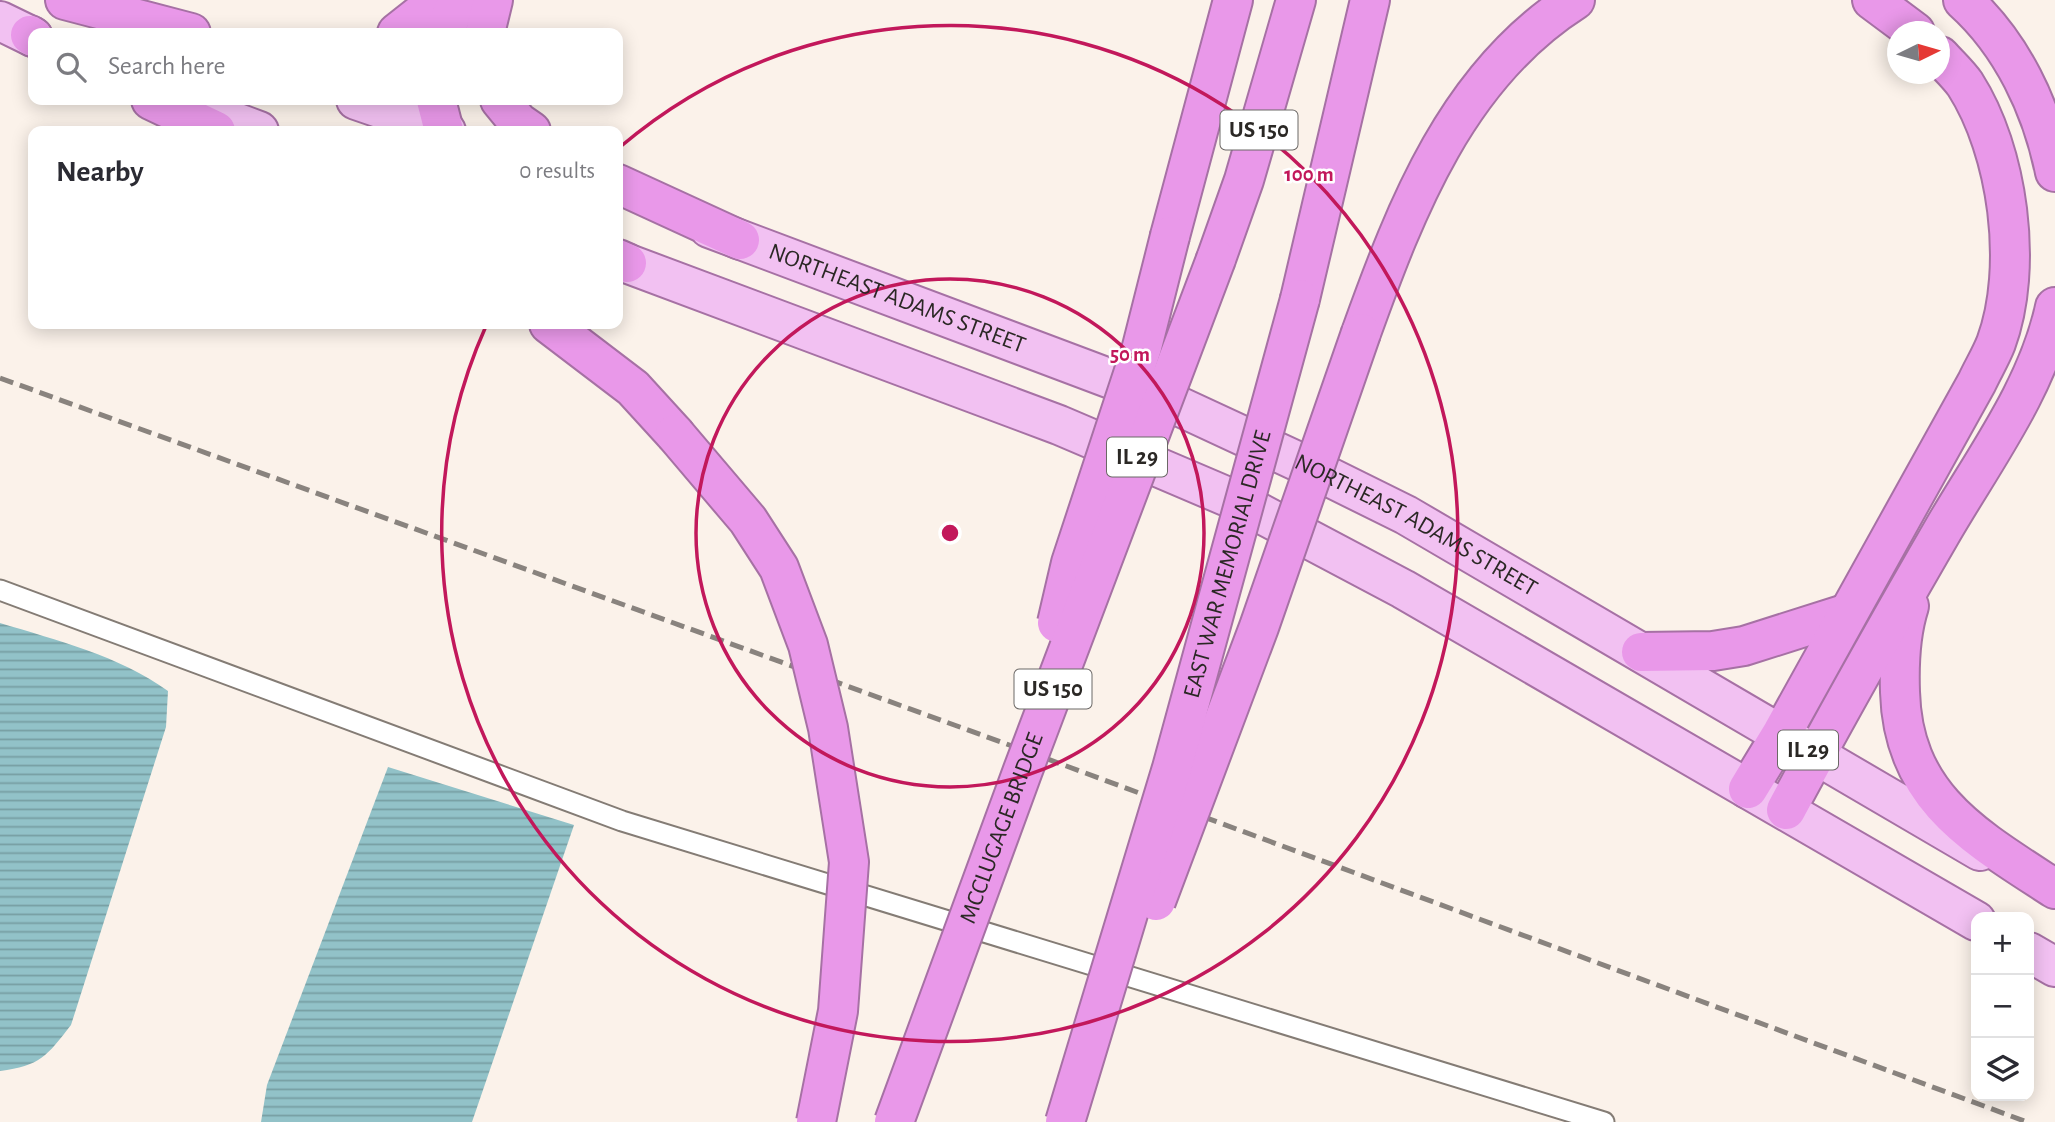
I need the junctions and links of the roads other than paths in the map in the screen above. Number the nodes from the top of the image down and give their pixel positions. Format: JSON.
{"nodes":[{"id":1,"x":65,"y":0,"type":"edge"},
{"id":2,"x":433,"y":0,"type":"edge"},
{"id":3,"x":458,"y":0,"type":"edge"},
{"id":4,"x":493,"y":0,"type":"edge"},
{"id":5,"x":1233,"y":0,"type":"edge"},
{"id":6,"x":1296,"y":0,"type":"edge"},
{"id":7,"x":1370,"y":0,"type":"edge"},
{"id":8,"x":1575,"y":0,"type":"edge"},
{"id":9,"x":1872,"y":0,"type":"edge"},
{"id":10,"x":1962,"y":0,"type":"edge"},
{"id":11,"x":1900,"y":21,"type":"edge"},
{"id":12,"x":152,"y":28,"type":"edge"},
{"id":13,"x":172,"y":28,"type":"edge"},
{"id":14,"x":403,"y":28,"type":"edge"},
{"id":15,"x":446,"y":28,"type":"edge"},
{"id":16,"x":486,"y":28,"type":"edge"},
{"id":17,"x":1950,"y":67,"type":"edge"},
{"id":18,"x":161,"y":105,"type":"edge"},
{"id":19,"x":190,"y":105,"type":"edge"},
{"id":20,"x":375,"y":105,"type":"edge"},
{"id":21,"x":504,"y":105,"type":"edge"},
{"id":22,"x":442,"y":123,"type":"edge"},
{"id":23,"x":206,"y":126,"type":"edge"},
{"id":24,"x":246,"y":126,"type":"edge"},
{"id":25,"x":524,"y":126,"type":"edge"},
{"id":26,"x":2055,"y":172,"type":"edge"},
{"id":27,"x":623,"y":186,"type":"edge"},
{"id":28,"x":623,"y":196,"type":"edge"},
{"id":29,"x":740,"y":240,"type":"junction"},
{"id":30,"x":623,"y":261,"type":"edge"},
{"id":31,"x":2055,"y":307,"type":"edge"},
{"id":32,"x":556,"y":329,"type":"edge"},
{"id":33,"x":1938,"y":539,"type":"junction"},
{"id":34,"x":0,"y":590,"type":"edge"},
{"id":35,"x":1848,"y":612,"type":"junction"},
{"id":36,"x":1641,"y":652,"type":"junction"},
{"id":37,"x":1782,"y":733,"type":"junction"},
{"id":38,"x":1816,"y":754,"type":"junction"},
{"id":39,"x":1023,"y":770,"type":"junction"},
{"id":40,"x":1748,"y":789,"type":"junction"},
{"id":41,"x":1786,"y":810,"type":"junction"},
{"id":42,"x":2055,"y":889,"type":"edge"},
{"id":43,"x":2055,"y":895,"type":"edge"},
{"id":44,"x":1971,"y":918,"type":"edge"},
{"id":45,"x":2034,"y":955,"type":"edge"},
{"id":46,"x":2055,"y":968,"type":"edge"},
{"id":47,"x":816,"y":1122,"type":"edge"},
{"id":48,"x":894,"y":1122,"type":"edge"},
{"id":49,"x":1065,"y":1122,"type":"edge"},
{"id":50,"x":1071,"y":1122,"type":"edge"},
{"id":51,"x":1604,"y":1122,"type":"edge"}],
"edges":[{"from":1,"to":12,"type":"main road"},
{"from":1,"to":13,"type":"highway"},
{"from":2,"to":14,"type":"highway"},
{"from":3,"to":15,"type":"highway"},
{"from":4,"to":16,"type":"highway"},
{"from":5,"to":39,"type":"highway","bridge":true},
{"from":6,"to":39,"type":"highway","name":"MCCLUGAGE BRIDGE","number":"US 150","bridge":true},
{"from":7,"to":49,"type":"highway","name":"EAST WAR MEMORIAL DRIVE","number":"US 150","bridge":true},
{"from":8,"to":50,"type":"highway","bridge":true},
{"from":9,"to":11,"type":"highway"},
{"from":10,"to":26,"type":"highway"},
{"from":17,"to":35,"type":"highway"},
{"from":18,"to":23,"type":"highway"},
{"from":19,"to":24,"type":"main road"},
{"from":20,"to":22,"type":"main road"},
{"from":21,"to":25,"type":"highway"},
{"from":27,"to":29,"type":"highway"},
{"from":28,"to":29,"type":"main road","name":"NORTHEAST ADAMS STREET","number":"IL 29"},
{"from":29,"to":36,"type":"main road","name":"NORTHEAST ADAMS STREET","number":"IL 29"},
{"from":30,"to":40,"type":"main road","number":"IL 29"},
{"from":31,"to":33,"type":"highway"},
{"from":32,"to":47,"type":"highway","bridge":true},
{"from":33,"to":38,"type":"highway"},
{"from":33,"to":42,"type":"highway"},
{"from":34,"to":51,"type":"lane"},
{"from":35,"to":36,"type":"highway"},
{"from":35,"to":37,"type":"highway"},
{"from":36,"to":37,"type":"main road","name":"NORTHEAST ADAMS STREET","number":"IL 29"},
{"from":37,"to":38,"type":"main road","name":"NORTHEAST ADAMS STREET","number":"IL 29"},
{"from":37,"to":40,"type":"highway"},
{"from":38,"to":41,"type":"highway"},
{"from":38,"to":43,"type":"main road","name":"NORTHEAST ADAMS STREET","number":"IL 29"},
{"from":39,"to":48,"type":"highway","name":"MCCLUGAGE BRIDGE","number":"US 150","bridge":true},
{"from":40,"to":41,"type":"main road","number":"IL 29"},
{"from":41,"to":44,"type":"main road","number":"IL 29"},
{"from":45,"to":46,"type":"main road"}]}
